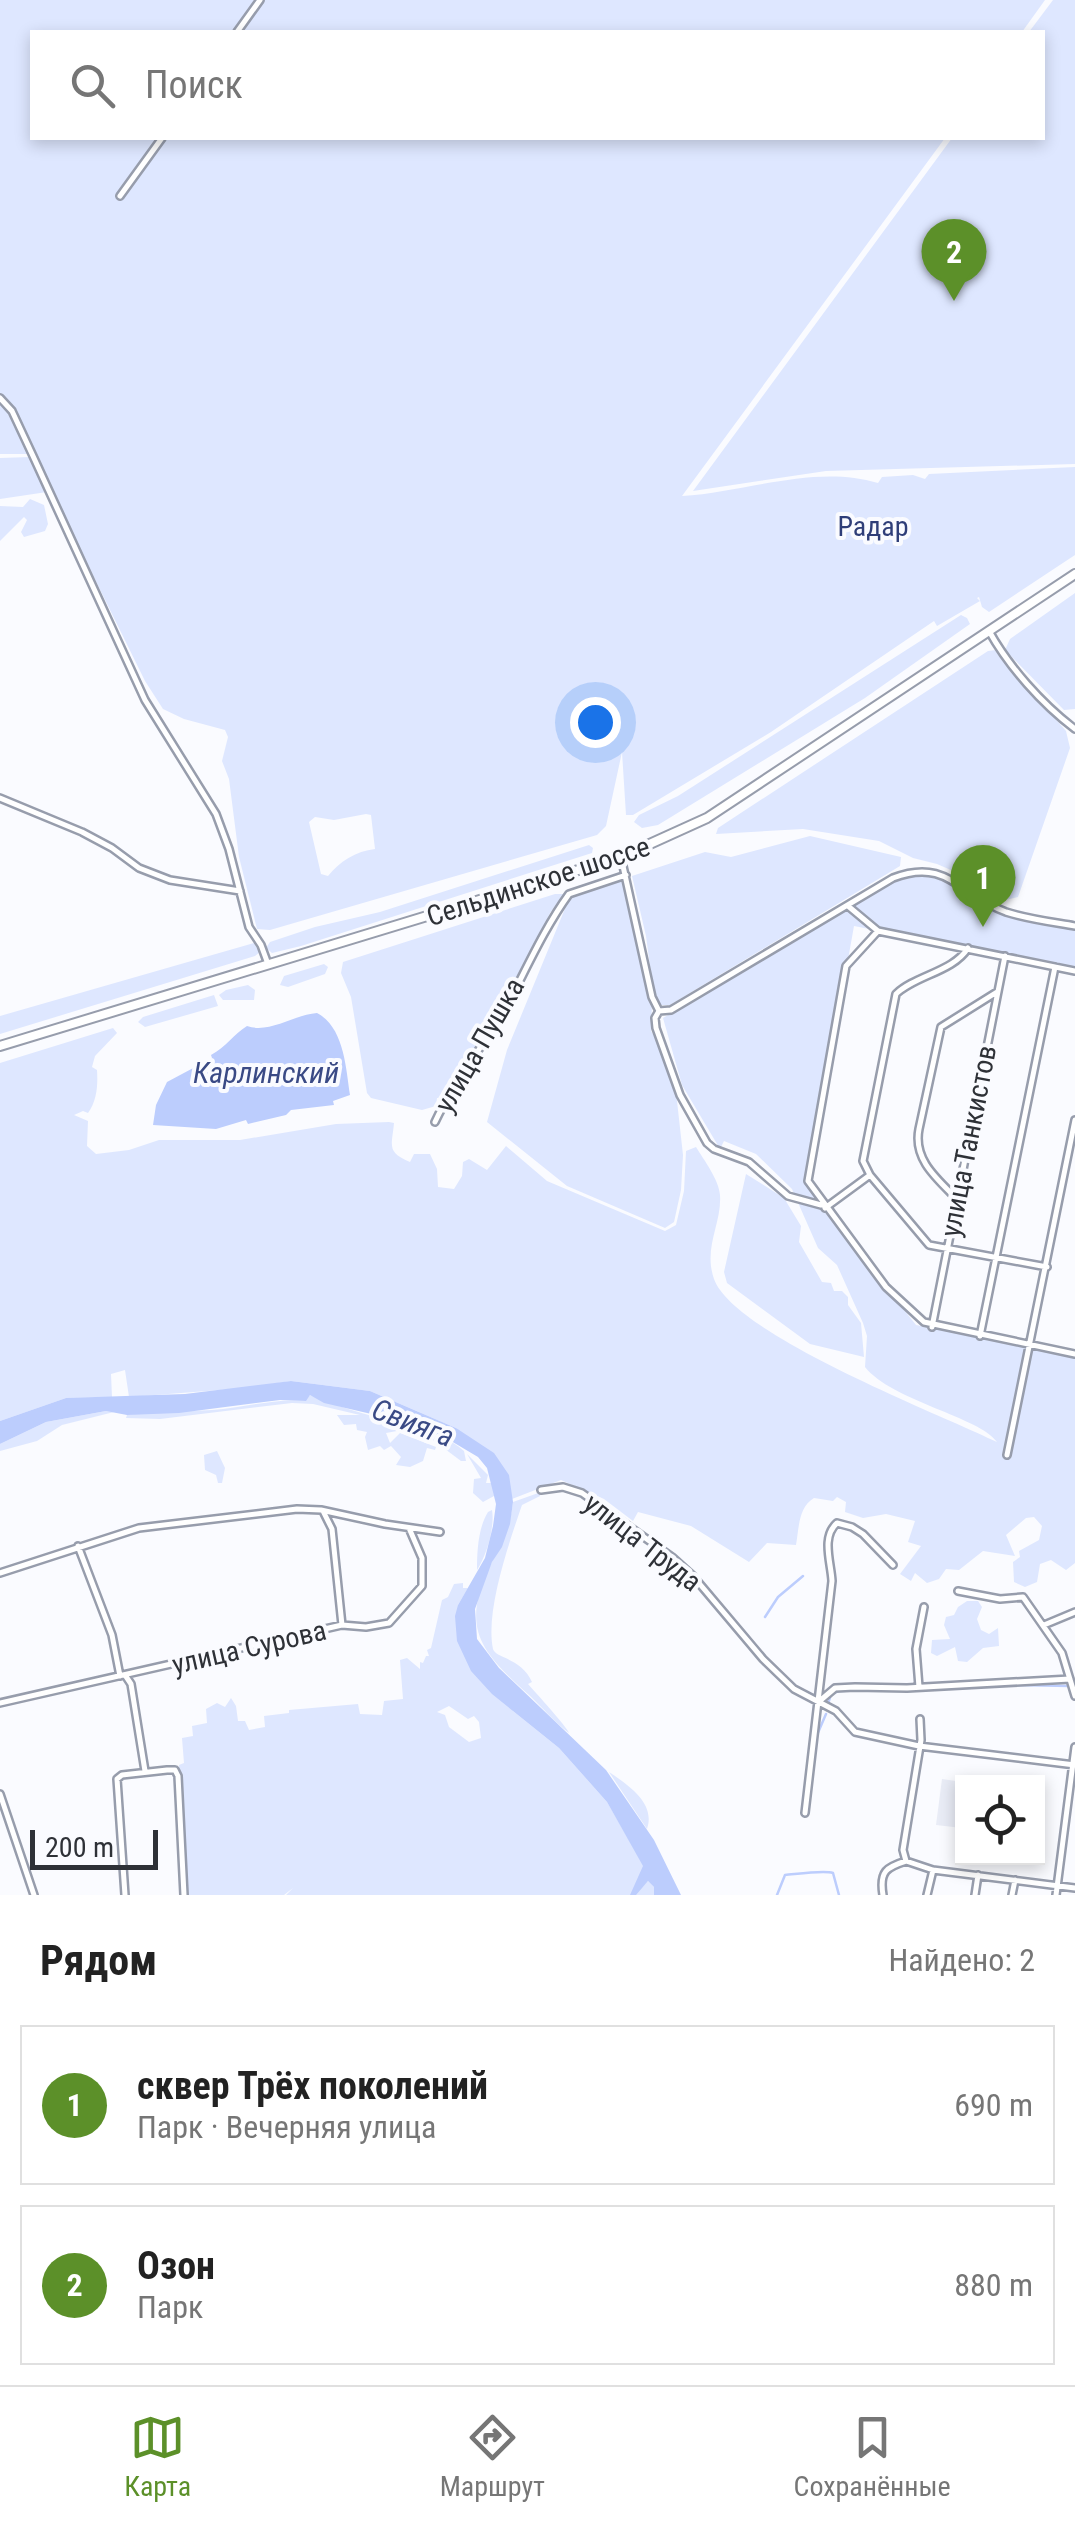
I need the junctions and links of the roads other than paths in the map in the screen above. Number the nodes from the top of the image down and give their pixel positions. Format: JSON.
{"nodes":[{"id":1,"x":260,"y":0,"type":"edge"},
{"id":2,"x":238,"y":30,"type":"edge"},
{"id":3,"x":161,"y":140,"type":"edge"},
{"id":4,"x":120,"y":196,"type":"dead end"},
{"id":5,"x":0,"y":398,"type":"edge"},
{"id":6,"x":1075,"y":574,"type":"edge"},
{"id":7,"x":988,"y":631,"type":"junction"},
{"id":8,"x":1075,"y":729,"type":"edge"},
{"id":9,"x":0,"y":798,"type":"edge"},
{"id":10,"x":621,"y":857,"type":"junction"},
{"id":11,"x":626,"y":875,"type":"junction"},
{"id":12,"x":240,"y":892,"type":"junction"},
{"id":13,"x":848,"y":906,"type":"junction"},
{"id":14,"x":1075,"y":926,"type":"edge"},
{"id":15,"x":878,"y":931,"type":"junction"},
{"id":16,"x":968,"y":948,"type":"junction"},
{"id":17,"x":1005,"y":956,"type":"junction"},
{"id":18,"x":268,"y":964,"type":"junction"},
{"id":19,"x":1054,"y":966,"type":"junction"},
{"id":20,"x":1075,"y":971,"type":"edge"},
{"id":21,"x":998,"y":992,"type":"junction"},
{"id":22,"x":659,"y":1011,"type":"junction"},
{"id":23,"x":0,"y":1046,"type":"edge"},
{"id":24,"x":1075,"y":1120,"type":"edge"},
{"id":25,"x":434,"y":1122,"type":"dead end"},
{"id":26,"x":870,"y":1175,"type":"junction"},
{"id":27,"x":956,"y":1198,"type":"junction"},
{"id":28,"x":824,"y":1206,"type":"junction"},
{"id":29,"x":948,"y":1248,"type":"junction"},
{"id":30,"x":996,"y":1257,"type":"junction"},
{"id":31,"x":1046,"y":1267,"type":"junction"},
{"id":32,"x":932,"y":1327,"type":"junction"},
{"id":33,"x":980,"y":1336,"type":"junction"},
{"id":34,"x":1031,"y":1345,"type":"junction"},
{"id":35,"x":1075,"y":1354,"type":"edge"},
{"id":36,"x":1006,"y":1455,"type":"dead end"},
{"id":37,"x":541,"y":1490,"type":"dead end"},
{"id":38,"x":322,"y":1510,"type":"junction"},
{"id":39,"x":410,"y":1528,"type":"junction"},
{"id":40,"x":440,"y":1532,"type":"dead end"},
{"id":41,"x":78,"y":1546,"type":"junction"},
{"id":42,"x":893,"y":1565,"type":"dead end"},
{"id":43,"x":0,"y":1573,"type":"edge"},
{"id":44,"x":958,"y":1591,"type":"dead end"},
{"id":45,"x":924,"y":1607,"type":"dead end"},
{"id":46,"x":1075,"y":1612,"type":"edge"},
{"id":47,"x":342,"y":1625,"type":"junction"},
{"id":48,"x":1044,"y":1625,"type":"junction"},
{"id":49,"x":122,"y":1676,"type":"junction"},
{"id":50,"x":1073,"y":1683,"type":"edge"},
{"id":51,"x":920,"y":1687,"type":"junction"},
{"id":52,"x":1075,"y":1696,"type":"edge"},
{"id":53,"x":820,"y":1701,"type":"junction"},
{"id":54,"x":0,"y":1703,"type":"edge"},
{"id":55,"x":920,"y":1719,"type":"dead end"},
{"id":56,"x":918,"y":1746,"type":"junction"},
{"id":57,"x":1075,"y":1747,"type":"edge"},
{"id":58,"x":1074,"y":1765,"type":"edge"},
{"id":59,"x":145,"y":1771,"type":"junction"},
{"id":60,"x":0,"y":1794,"type":"edge"},
{"id":61,"x":805,"y":1813,"type":"dead end"},
{"id":62,"x":906,"y":1861,"type":"junction"},
{"id":63,"x":932,"y":1870,"type":"junction"},
{"id":64,"x":978,"y":1875,"type":"junction"},
{"id":65,"x":1015,"y":1880,"type":"junction"},
{"id":66,"x":1057,"y":1886,"type":"junction"},
{"id":67,"x":1075,"y":1888,"type":"edge"},
{"id":68,"x":34,"y":1895,"type":"edge"},
{"id":69,"x":125,"y":1895,"type":"edge"},
{"id":70,"x":184,"y":1895,"type":"edge"},
{"id":71,"x":883,"y":1895,"type":"edge"},
{"id":72,"x":927,"y":1895,"type":"edge"},
{"id":73,"x":975,"y":1895,"type":"edge"},
{"id":74,"x":1012,"y":1895,"type":"edge"},
{"id":75,"x":1056,"y":1895,"type":"edge"}],
"edges":[{"from":1,"to":2,"type":"street"},
{"from":3,"to":4,"type":"street"},
{"from":5,"to":12,"type":"street"},
{"from":6,"to":7,"type":"main road","name":"Сельдинское шоссе"},
{"from":7,"to":8,"type":"street"},
{"from":7,"to":10,"type":"main road","name":"Сельдинское шоссе"},
{"from":9,"to":12,"type":"street"},
{"from":10,"to":11,"type":"street"},
{"from":10,"to":18,"type":"main road","name":"Сельдинское шоссе"},
{"from":11,"to":22,"type":"street"},
{"from":11,"to":25,"type":"street","name":"улица Пушка"},
{"from":12,"to":18,"type":"street"},
{"from":13,"to":14,"type":"street"},
{"from":13,"to":15,"type":"street"},
{"from":13,"to":22,"type":"street"},
{"from":15,"to":16,"type":"street"},
{"from":15,"to":28,"type":"street"},
{"from":16,"to":17,"type":"street"},
{"from":16,"to":26,"type":"street"},
{"from":17,"to":19,"type":"street"},
{"from":17,"to":21,"type":"street","name":"улица Танкистов"},
{"from":18,"to":23,"type":"main road","name":"Сельдинское шоссе"},
{"from":19,"to":20,"type":"street"},
{"from":19,"to":30,"type":"street"},
{"from":21,"to":27,"type":"street","name":"улица Танкистов"},
{"from":21,"to":27,"type":"street"},
{"from":22,"to":28,"type":"street"},
{"from":24,"to":31,"type":"street"},
{"from":26,"to":28,"type":"street"},
{"from":26,"to":29,"type":"street"},
{"from":27,"to":29,"type":"street","name":"улица Танкистов"},
{"from":28,"to":32,"type":"street"},
{"from":29,"to":30,"type":"street"},
{"from":29,"to":32,"type":"street","name":"улица Танкистов"},
{"from":30,"to":31,"type":"street"},
{"from":30,"to":33,"type":"street"},
{"from":31,"to":34,"type":"street"},
{"from":32,"to":33,"type":"street"},
{"from":33,"to":34,"type":"street"},
{"from":34,"to":35,"type":"street"},
{"from":34,"to":36,"type":"street"},
{"from":37,"to":53,"type":"street","name":"улица Труда"},
{"from":38,"to":39,"type":"street"},
{"from":38,"to":41,"type":"street"},
{"from":38,"to":47,"type":"street"},
{"from":39,"to":40,"type":"street"},
{"from":39,"to":47,"type":"street","name":"улица Сурова"},
{"from":41,"to":43,"type":"street"},
{"from":41,"to":49,"type":"street"},
{"from":42,"to":53,"type":"street"},
{"from":44,"to":48,"type":"street"},
{"from":45,"to":51,"type":"street"},
{"from":46,"to":48,"type":"street"},
{"from":47,"to":49,"type":"street","name":"улица Сурова"},
{"from":48,"to":50,"type":"street"},
{"from":49,"to":54,"type":"street","name":"улица Сурова"},
{"from":49,"to":59,"type":"street"},
{"from":50,"to":51,"type":"street"},
{"from":50,"to":52,"type":"street"},
{"from":51,"to":53,"type":"street"},
{"from":53,"to":56,"type":"street","name":"улица Труда"},
{"from":53,"to":61,"type":"street"},
{"from":55,"to":56,"type":"street"},
{"from":56,"to":58,"type":"street"},
{"from":56,"to":62,"type":"street"},
{"from":57,"to":58,"type":"street"},
{"from":58,"to":66,"type":"street"},
{"from":59,"to":69,"type":"street"},
{"from":59,"to":70,"type":"street"},
{"from":60,"to":68,"type":"street"},
{"from":62,"to":63,"type":"street"},
{"from":62,"to":71,"type":"street"},
{"from":63,"to":64,"type":"street"},
{"from":63,"to":72,"type":"street"},
{"from":64,"to":65,"type":"street"},
{"from":64,"to":73,"type":"street"},
{"from":65,"to":66,"type":"street"},
{"from":65,"to":74,"type":"street"},
{"from":66,"to":67,"type":"street"},
{"from":66,"to":75,"type":"street"}]}
